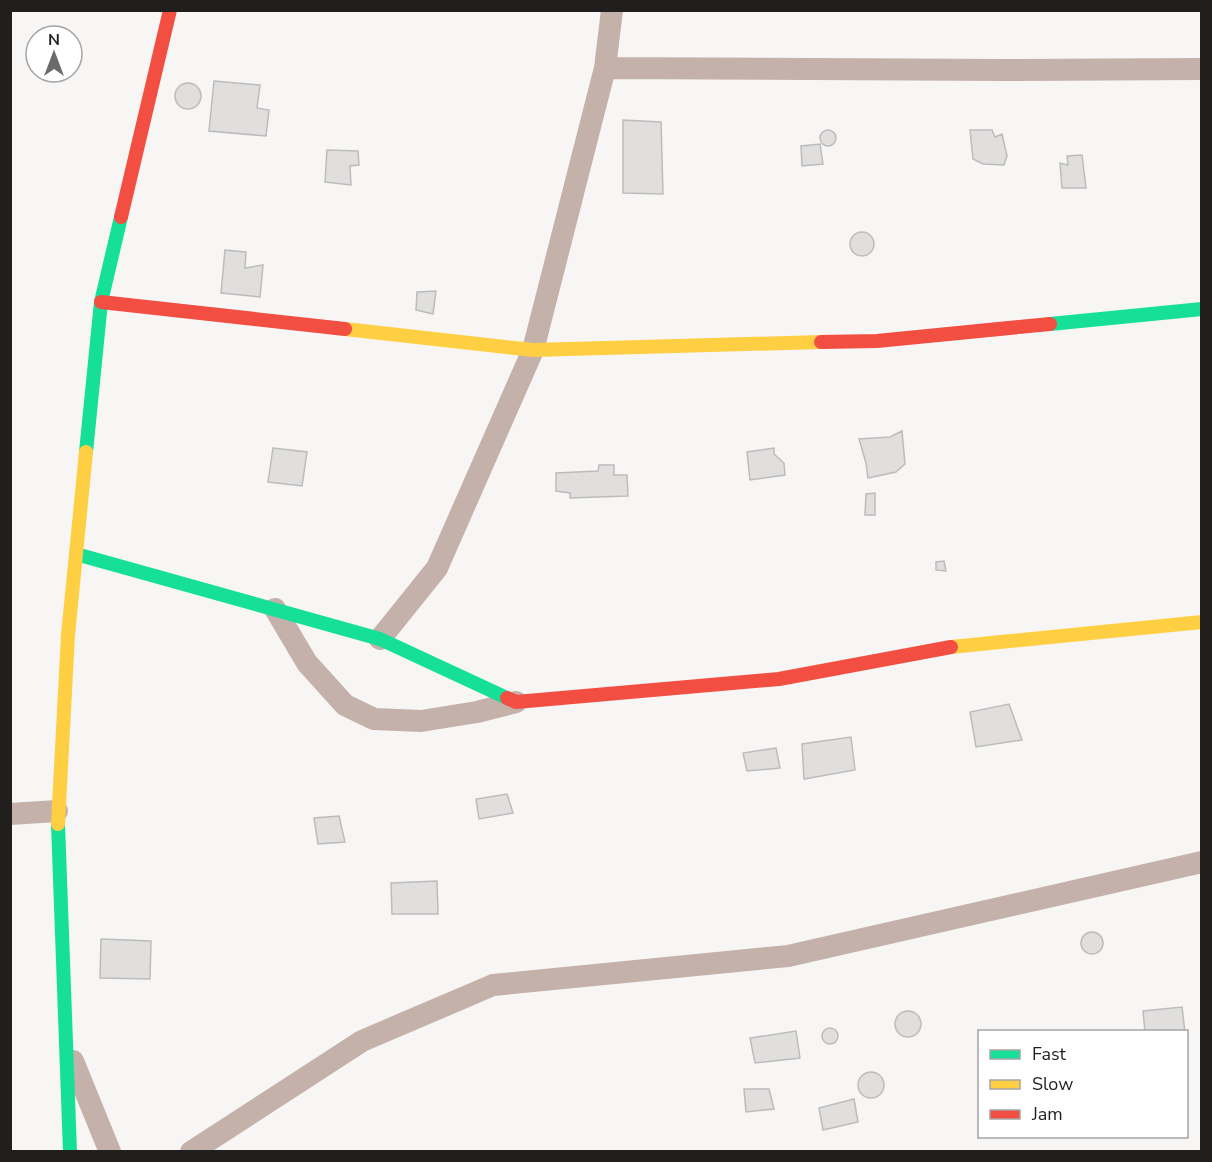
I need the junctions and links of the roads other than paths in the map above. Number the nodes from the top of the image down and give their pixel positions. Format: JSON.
{"nodes":[{"id":1,"x":170,"y":10,"type":"edge"},
{"id":2,"x":612,"y":10,"type":"edge"},
{"id":3,"x":605,"y":68,"type":"junction"},
{"id":4,"x":1202,"y":69,"type":"edge"},
{"id":5,"x":101,"y":302,"type":"junction"},
{"id":6,"x":1202,"y":309,"type":"edge"},
{"id":7,"x":533,"y":350,"type":"junction"},
{"id":8,"x":76,"y":554,"type":"junction"},
{"id":9,"x":274,"y":609,"type":"junction"},
{"id":10,"x":1202,"y":622,"type":"edge"},
{"id":11,"x":380,"y":639,"type":"junction"},
{"id":12,"x":516,"y":702,"type":"junction"},
{"id":13,"x":57,"y":811,"type":"junction"},
{"id":14,"x":10,"y":814,"type":"edge"},
{"id":15,"x":1202,"y":862,"type":"edge"},
{"id":16,"x":67,"y":1047,"type":"junction"},
{"id":17,"x":70,"y":1152,"type":"edge"},
{"id":18,"x":110,"y":1152,"type":"edge"},
{"id":19,"x":191,"y":1152,"type":"edge"}],
"edges":[{"from":1,"to":5,"type":"street"},
{"from":2,"to":3,"type":"street"},
{"from":3,"to":4,"type":"street"},
{"from":3,"to":7,"type":"street"},
{"from":5,"to":7,"type":"street"},
{"from":5,"to":8,"type":"street"},
{"from":6,"to":7,"type":"street"},
{"from":7,"to":11,"type":"street"},
{"from":8,"to":9,"type":"street"},
{"from":8,"to":13,"type":"street"},
{"from":9,"to":11,"type":"street"},
{"from":9,"to":12,"type":"street"},
{"from":10,"to":12,"type":"street"},
{"from":11,"to":12,"type":"street"},
{"from":13,"to":14,"type":"street"},
{"from":13,"to":16,"type":"street"},
{"from":15,"to":19,"type":"street"},
{"from":16,"to":17,"type":"street"},
{"from":16,"to":18,"type":"street"}]}
